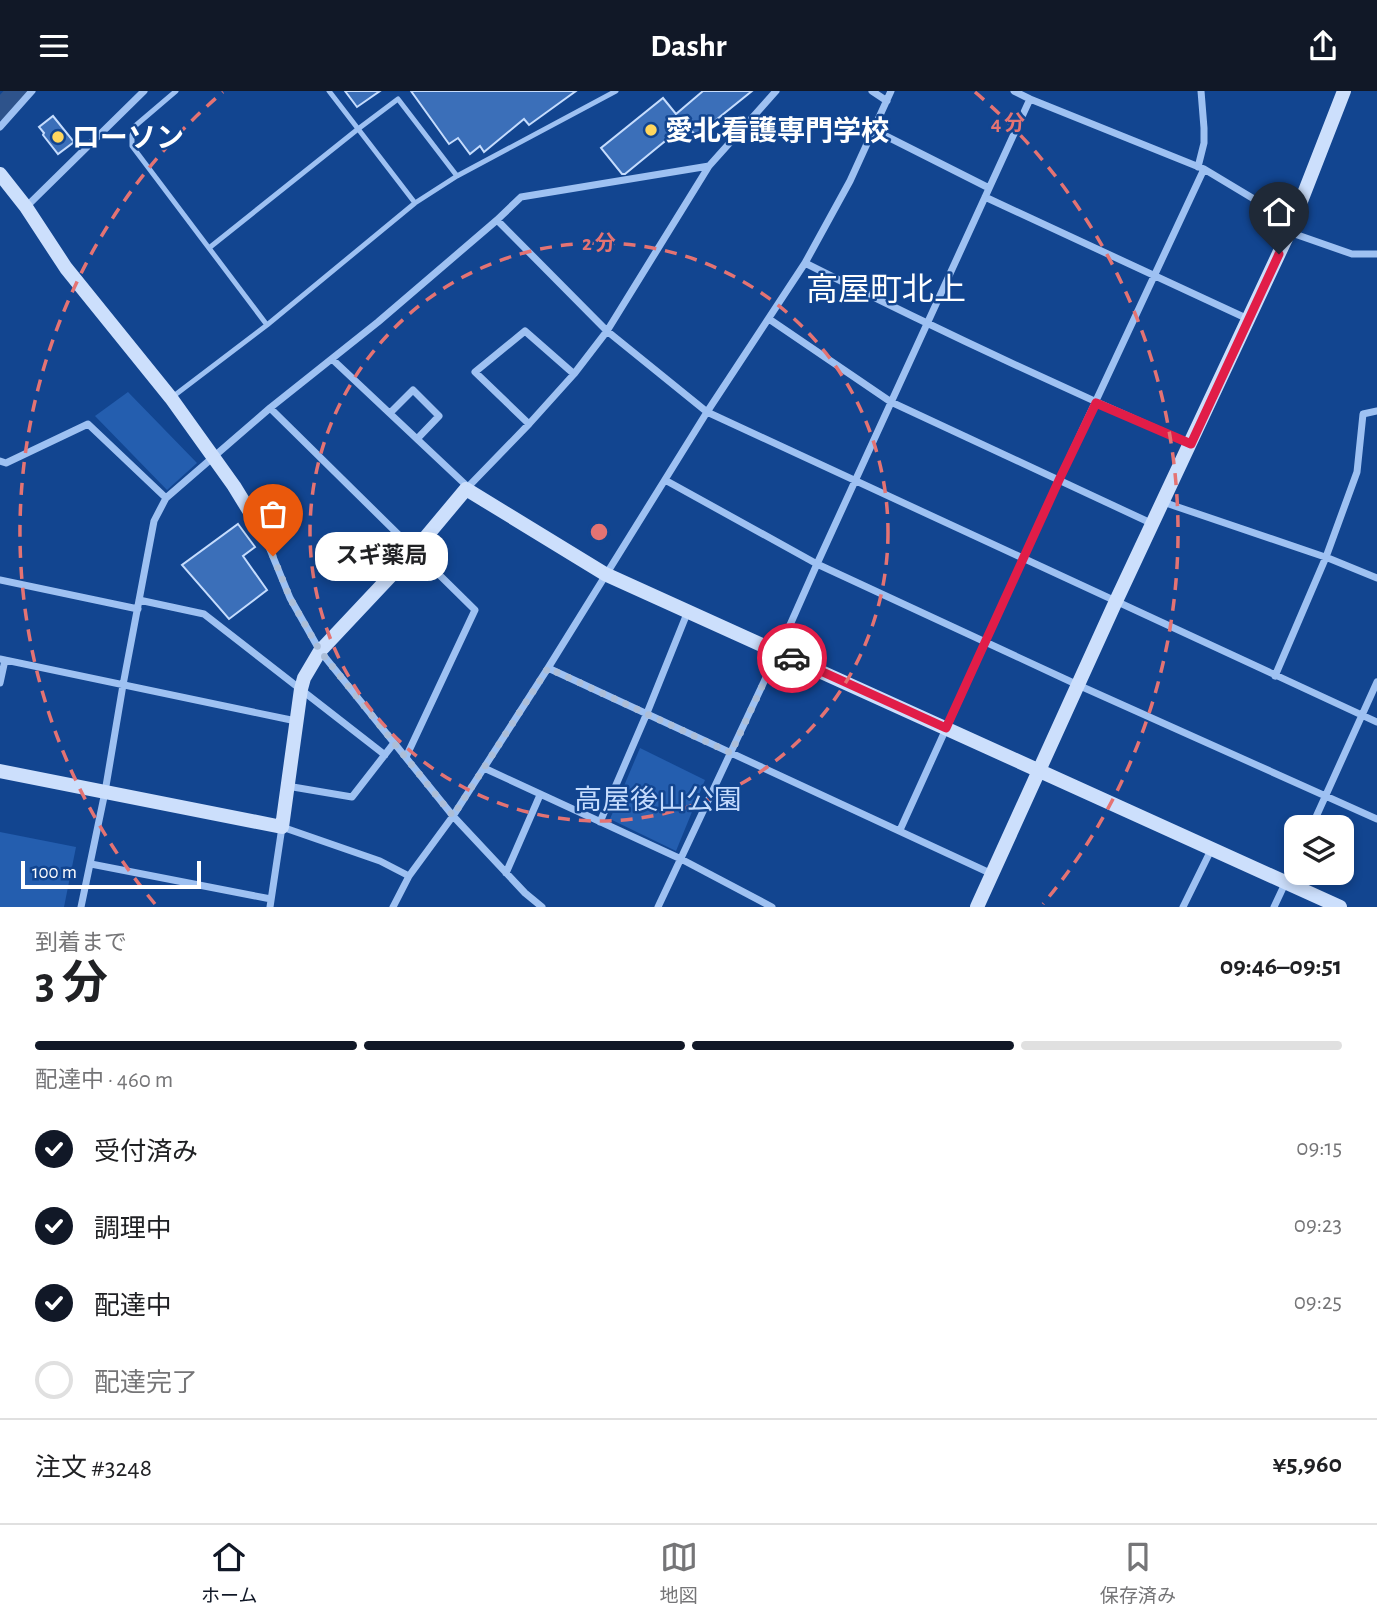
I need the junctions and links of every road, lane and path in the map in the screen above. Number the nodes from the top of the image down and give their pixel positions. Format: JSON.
{"nodes":[{"id":1,"x":32,"y":91,"type":"edge"},
{"id":2,"x":144,"y":91,"type":"edge"},
{"id":3,"x":176,"y":91,"type":"edge"},
{"id":4,"x":329,"y":91,"type":"edge"},
{"id":5,"x":616,"y":91,"type":"edge"},
{"id":6,"x":776,"y":91,"type":"edge"},
{"id":7,"x":872,"y":91,"type":"edge"},
{"id":8,"x":891,"y":91,"type":"edge"},
{"id":9,"x":1014,"y":91,"type":"edge"},
{"id":10,"x":1201,"y":91,"type":"edge"},
{"id":11,"x":1344,"y":91,"type":"edge"},
{"id":12,"x":1030,"y":99,"type":"junction"},
{"id":13,"x":887,"y":100,"type":"junction"},
{"id":14,"x":0,"y":127,"type":"edge"},
{"id":15,"x":358,"y":129,"type":"junction"},
{"id":16,"x":874,"y":130,"type":"junction"},
{"id":17,"x":709,"y":166,"type":"junction"},
{"id":18,"x":1201,"y":168,"type":"junction"},
{"id":19,"x":0,"y":174,"type":"edge"},
{"id":20,"x":457,"y":176,"type":"junction"},
{"id":21,"x":989,"y":188,"type":"junction"},
{"id":22,"x":985,"y":197,"type":"junction"},
{"id":23,"x":415,"y":203,"type":"junction"},
{"id":24,"x":26,"y":207,"type":"junction"},
{"id":25,"x":497,"y":220,"type":"junction"},
{"id":26,"x":1291,"y":227,"type":"junction"},
{"id":27,"x":209,"y":248,"type":"junction"},
{"id":28,"x":1377,"y":254,"type":"edge"},
{"id":29,"x":805,"y":263,"type":"junction"},
{"id":30,"x":1155,"y":276,"type":"junction"},
{"id":31,"x":769,"y":319,"type":"junction"},
{"id":32,"x":1248,"y":320,"type":"junction"},
{"id":33,"x":928,"y":324,"type":"junction"},
{"id":34,"x":267,"y":325,"type":"junction"},
{"id":35,"x":607,"y":331,"type":"junction"},
{"id":36,"x":332,"y":359,"type":"junction"},
{"id":37,"x":574,"y":374,"type":"junction"},
{"id":38,"x":171,"y":398,"type":"junction"},
{"id":39,"x":891,"y":403,"type":"junction"},
{"id":40,"x":1096,"y":403,"type":"junction"},
{"id":41,"x":271,"y":408,"type":"junction"},
{"id":42,"x":1377,"y":411,"type":"edge"},
{"id":43,"x":707,"y":412,"type":"junction"},
{"id":44,"x":390,"y":414,"type":"junction"},
{"id":45,"x":529,"y":423,"type":"junction"},
{"id":46,"x":417,"y":439,"type":"junction"},
{"id":47,"x":1191,"y":444,"type":"junction"},
{"id":48,"x":214,"y":458,"type":"junction"},
{"id":49,"x":0,"y":461,"type":"edge"},
{"id":50,"x":666,"y":480,"type":"junction"},
{"id":51,"x":1059,"y":480,"type":"junction"},
{"id":52,"x":855,"y":481,"type":"junction"},
{"id":53,"x":467,"y":488,"type":"junction"},
{"id":54,"x":166,"y":498,"type":"junction"},
{"id":55,"x":1163,"y":502,"type":"junction"},
{"id":56,"x":1153,"y":524,"type":"junction"},
{"id":57,"x":264,"y":535,"type":"joint"},
{"id":58,"x":415,"y":550,"type":"junction"},
{"id":59,"x":1326,"y":557,"type":"junction"},
{"id":60,"x":1023,"y":559,"type":"junction"},
{"id":61,"x":817,"y":564,"type":"junction"},
{"id":62,"x":605,"y":574,"type":"junction"},
{"id":63,"x":1377,"y":578,"type":"edge"},
{"id":64,"x":0,"y":580,"type":"edge"},
{"id":65,"x":1116,"y":601,"type":"junction"},
{"id":66,"x":138,"y":604,"type":"junction"},
{"id":67,"x":688,"y":611,"type":"junction"},
{"id":68,"x":986,"y":642,"type":"junction"},
{"id":69,"x":320,"y":651,"type":"junction"},
{"id":70,"x":778,"y":652,"type":"junction"},
{"id":71,"x":2,"y":660,"type":"edge"},
{"id":72,"x":548,"y":668,"type":"junction"},
{"id":73,"x":1275,"y":676,"type":"junction"},
{"id":74,"x":1377,"y":682,"type":"edge"},
{"id":75,"x":0,"y":683,"type":"edge"},
{"id":76,"x":123,"y":685,"type":"junction"},
{"id":77,"x":1078,"y":685,"type":"junction"},
{"id":78,"x":301,"y":689,"type":"junction"},
{"id":79,"x":647,"y":713,"type":"junction"},
{"id":80,"x":1362,"y":716,"type":"junction"},
{"id":81,"x":296,"y":721,"type":"junction"},
{"id":82,"x":1377,"y":722,"type":"edge"},
{"id":83,"x":946,"y":728,"type":"junction"},
{"id":84,"x":394,"y":743,"type":"junction"},
{"id":85,"x":731,"y":753,"type":"junction"},
{"id":86,"x":385,"y":755,"type":"junction"},
{"id":87,"x":406,"y":757,"type":"junction"},
{"id":88,"x":484,"y":768,"type":"junction"},
{"id":89,"x":1040,"y":770,"type":"junction"},
{"id":90,"x":0,"y":771,"type":"edge"},
{"id":91,"x":287,"y":786,"type":"junction"},
{"id":92,"x":105,"y":792,"type":"junction"},
{"id":93,"x":540,"y":795,"type":"junction"},
{"id":94,"x":1326,"y":796,"type":"junction"},
{"id":95,"x":1317,"y":815,"type":"edge"},
{"id":96,"x":453,"y":816,"type":"junction"},
{"id":97,"x":1377,"y":820,"type":"edge"},
{"id":98,"x":600,"y":822,"type":"junction"},
{"id":99,"x":282,"y":827,"type":"junction"},
{"id":100,"x":900,"y":830,"type":"junction"},
{"id":101,"x":1212,"y":848,"type":"junction"},
{"id":102,"x":681,"y":859,"type":"junction"},
{"id":103,"x":91,"y":864,"type":"junction"},
{"id":104,"x":506,"y":873,"type":"junction"},
{"id":105,"x":992,"y":874,"type":"junction"},
{"id":106,"x":409,"y":876,"type":"junction"},
{"id":107,"x":1284,"y":881,"type":"edge"},
{"id":108,"x":1284,"y":883,"type":"edge"},
{"id":109,"x":1293,"y":885,"type":"edge"},
{"id":110,"x":271,"y":903,"type":"edge"},
{"id":111,"x":81,"y":907,"type":"edge"},
{"id":112,"x":393,"y":907,"type":"edge"},
{"id":113,"x":542,"y":907,"type":"edge"},
{"id":114,"x":658,"y":907,"type":"edge"},
{"id":115,"x":772,"y":907,"type":"edge"},
{"id":116,"x":977,"y":907,"type":"edge"},
{"id":117,"x":1183,"y":907,"type":"edge"},
{"id":118,"x":1274,"y":907,"type":"edge"},
{"id":119,"x":1340,"y":907,"type":"edge"}],
"edges":[{"from":1,"to":14,"type":"street"},
{"from":2,"to":24,"type":"street"},
{"from":3,"to":27,"type":"lane"},
{"from":4,"to":15,"type":"lane"},
{"from":5,"to":20,"type":"lane"},
{"from":6,"to":17,"type":"street"},
{"from":7,"to":13,"type":"street"},
{"from":8,"to":13,"type":"street"},
{"from":9,"to":12,"type":"street"},
{"from":10,"to":18,"type":"street"},
{"from":11,"to":26,"type":"street"},
{"from":12,"to":18,"type":"street"},
{"from":12,"to":21,"type":"street"},
{"from":13,"to":16,"type":"street"},
{"from":15,"to":20,"type":"lane"},
{"from":15,"to":23,"type":"lane"},
{"from":15,"to":27,"type":"lane"},
{"from":16,"to":21,"type":"street"},
{"from":16,"to":29,"type":"street"},
{"from":17,"to":25,"type":"street"},
{"from":17,"to":35,"type":"street"},
{"from":18,"to":26,"type":"street"},
{"from":18,"to":30,"type":"street"},
{"from":19,"to":24,"type":"street"},
{"from":20,"to":23,"type":"lane"},
{"from":21,"to":22,"type":"street"},
{"from":22,"to":30,"type":"street"},
{"from":22,"to":33,"type":"street"},
{"from":23,"to":34,"type":"lane"},
{"from":24,"to":38,"type":"street"},
{"from":25,"to":35,"type":"street"},
{"from":25,"to":36,"type":"street"},
{"from":26,"to":28,"type":"street"},
{"from":26,"to":32,"type":"street"},
{"from":27,"to":34,"type":"lane"},
{"from":29,"to":31,"type":"street"},
{"from":29,"to":33,"type":"street"},
{"from":30,"to":32,"type":"street"},
{"from":30,"to":40,"type":"street"},
{"from":31,"to":39,"type":"street"},
{"from":31,"to":43,"type":"street"},
{"from":32,"to":47,"type":"street"},
{"from":33,"to":39,"type":"street"},
{"from":33,"to":40,"type":"street"},
{"from":34,"to":38,"type":"lane"},
{"from":35,"to":37,"type":"street"},
{"from":35,"to":43,"type":"street"},
{"from":36,"to":41,"type":"street"},
{"from":36,"to":44,"type":"street"},
{"from":37,"to":45,"type":"street"},
{"from":37,"to":45,"type":"street"},
{"from":38,"to":48,"type":"street"},
{"from":39,"to":51,"type":"street"},
{"from":39,"to":52,"type":"street"},
{"from":40,"to":47,"type":"street"},
{"from":40,"to":51,"type":"street"},
{"from":41,"to":48,"type":"street"},
{"from":41,"to":58,"type":"street"},
{"from":42,"to":59,"type":"street"},
{"from":43,"to":50,"type":"street"},
{"from":43,"to":52,"type":"street"},
{"from":44,"to":46,"type":"street"},
{"from":44,"to":46,"type":"street"},
{"from":45,"to":53,"type":"street"},
{"from":46,"to":53,"type":"street"},
{"from":47,"to":55,"type":"street"},
{"from":48,"to":54,"type":"street"},
{"from":48,"to":57,"type":"street"},
{"from":49,"to":54,"type":"street"},
{"from":50,"to":61,"type":"street"},
{"from":50,"to":62,"type":"street"},
{"from":51,"to":56,"type":"street"},
{"from":51,"to":60,"type":"street"},
{"from":52,"to":60,"type":"street"},
{"from":52,"to":61,"type":"street"},
{"from":53,"to":58,"type":"street"},
{"from":53,"to":62,"type":"street"},
{"from":54,"to":66,"type":"street"},
{"from":55,"to":56,"type":"street"},
{"from":55,"to":59,"type":"street"},
{"from":56,"to":65,"type":"street"},
{"from":57,"to":69,"type":"street"},
{"from":58,"to":69,"type":"street"},
{"from":58,"to":87,"type":"street"},
{"from":59,"to":63,"type":"street"},
{"from":59,"to":73,"type":"street"},
{"from":60,"to":65,"type":"street"},
{"from":60,"to":68,"type":"street"},
{"from":61,"to":68,"type":"street"},
{"from":61,"to":70,"type":"street"},
{"from":62,"to":67,"type":"street"},
{"from":62,"to":72,"type":"street"},
{"from":64,"to":66,"type":"street"},
{"from":65,"to":73,"type":"street"},
{"from":65,"to":77,"type":"street"},
{"from":66,"to":76,"type":"street"},
{"from":66,"to":78,"type":"street"},
{"from":67,"to":70,"type":"street"},
{"from":67,"to":79,"type":"street"},
{"from":68,"to":77,"type":"street"},
{"from":68,"to":83,"type":"street"},
{"from":69,"to":78,"type":"street"},
{"from":69,"to":84,"type":"street"},
{"from":70,"to":83,"type":"street"},
{"from":70,"to":85,"type":"street"},
{"from":71,"to":75,"type":"street"},
{"from":71,"to":76,"type":"street"},
{"from":72,"to":79,"type":"street"},
{"from":72,"to":88,"type":"street"},
{"from":73,"to":80,"type":"street"},
{"from":74,"to":80,"type":"street"},
{"from":76,"to":81,"type":"street"},
{"from":76,"to":92,"type":"street"},
{"from":77,"to":89,"type":"street"},
{"from":77,"to":94,"type":"street"},
{"from":78,"to":81,"type":"street"},
{"from":78,"to":86,"type":"street"},
{"from":79,"to":85,"type":"street"},
{"from":79,"to":98,"type":"street"},
{"from":80,"to":82,"type":"street"},
{"from":80,"to":94,"type":"street"},
{"from":81,"to":91,"type":"street"},
{"from":83,"to":89,"type":"street"},
{"from":83,"to":100,"type":"street"},
{"from":84,"to":86,"type":"street"},
{"from":84,"to":87,"type":"street"},
{"from":85,"to":100,"type":"street"},
{"from":85,"to":102,"type":"street"},
{"from":86,"to":91,"type":"street"},
{"from":87,"to":96,"type":"street"},
{"from":88,"to":93,"type":"street"},
{"from":88,"to":96,"type":"street"},
{"from":89,"to":101,"type":"street"},
{"from":89,"to":105,"type":"street"},
{"from":90,"to":92,"type":"street"},
{"from":91,"to":99,"type":"street"},
{"from":92,"to":99,"type":"street"},
{"from":92,"to":103,"type":"street"},
{"from":93,"to":98,"type":"street"},
{"from":93,"to":104,"type":"street"},
{"from":94,"to":95,"type":"street"},
{"from":94,"to":97,"type":"street"},
{"from":96,"to":104,"type":"street"},
{"from":96,"to":106,"type":"street"},
{"from":98,"to":102,"type":"street"},
{"from":99,"to":106,"type":"street"},
{"from":99,"to":110,"type":"street"},
{"from":100,"to":105,"type":"street"},
{"from":101,"to":107,"type":"street"},
{"from":101,"to":117,"type":"street"},
{"from":102,"to":114,"type":"street"},
{"from":102,"to":115,"type":"street"},
{"from":103,"to":110,"type":"street"},
{"from":103,"to":111,"type":"street"},
{"from":104,"to":113,"type":"street"},
{"from":105,"to":116,"type":"street"},
{"from":106,"to":112,"type":"street"},
{"from":108,"to":118,"type":"street"},
{"from":109,"to":119,"type":"street"}]}
